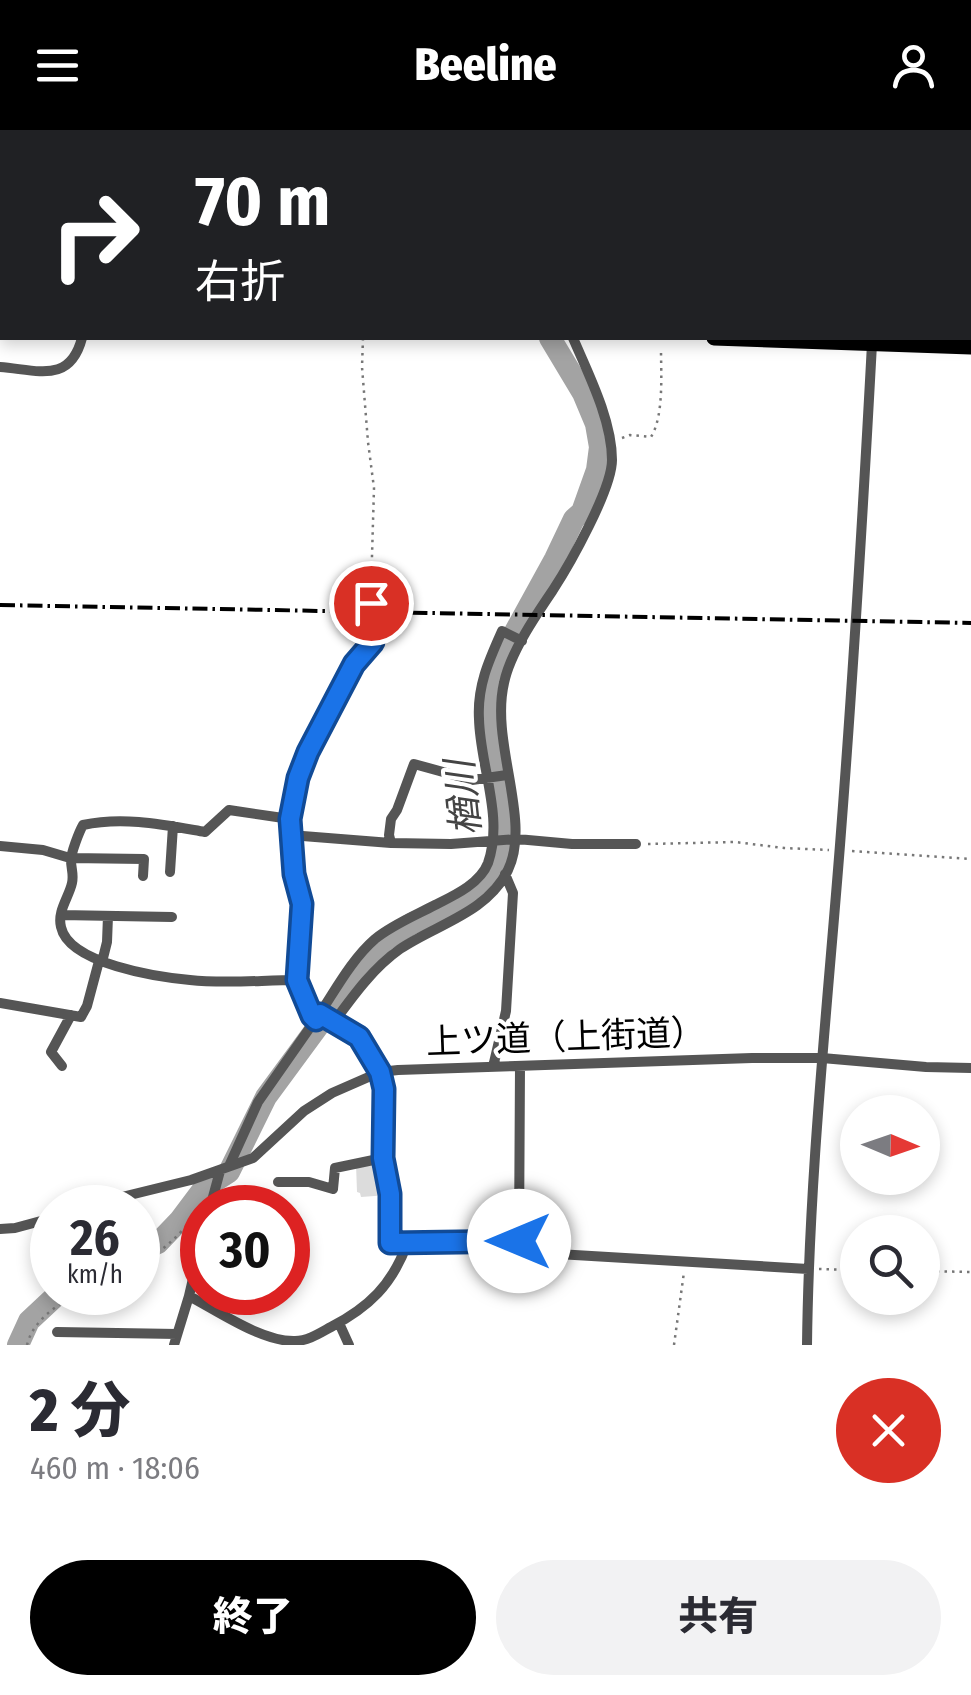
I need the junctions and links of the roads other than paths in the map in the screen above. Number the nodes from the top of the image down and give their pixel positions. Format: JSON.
{"nodes":[{"id":1,"x":81,"y":340,"type":"edge"},
{"id":2,"x":574,"y":340,"type":"edge"},
{"id":3,"x":767,"y":340,"type":"edge"},
{"id":4,"x":872,"y":344,"type":"junction"},
{"id":5,"x":971,"y":347,"type":"edge"},
{"id":6,"x":0,"y":368,"type":"edge"},
{"id":7,"x":371,"y":603,"type":"road end"},
{"id":8,"x":522,"y":641,"type":"junction"},
{"id":9,"x":507,"y":775,"type":"junction"},
{"id":10,"x":487,"y":778,"type":"junction"},
{"id":11,"x":290,"y":819,"type":"junction"},
{"id":12,"x":173,"y":826,"type":"junction"},
{"id":13,"x":290,"y":835,"type":"junction"},
{"id":14,"x":515,"y":840,"type":"junction"},
{"id":15,"x":494,"y":841,"type":"junction"},
{"id":16,"x":390,"y":844,"type":"junction"},
{"id":17,"x":636,"y":844,"type":"road end"},
{"id":18,"x":0,"y":846,"type":"edge"},
{"id":19,"x":70,"y":858,"type":"junction"},
{"id":20,"x":170,"y":872,"type":"dead end"},
{"id":21,"x":505,"y":874,"type":"junction"},
{"id":22,"x":144,"y":876,"type":"dead end"},
{"id":23,"x":61,"y":915,"type":"junction"},
{"id":24,"x":108,"y":916,"type":"junction"},
{"id":25,"x":172,"y":917,"type":"dead end"},
{"id":26,"x":101,"y":962,"type":"junction"},
{"id":27,"x":297,"y":980,"type":"junction"},
{"id":28,"x":0,"y":1003,"type":"edge"},
{"id":29,"x":71,"y":1015,"type":"junction"},
{"id":30,"x":325,"y":1018,"type":"junction"},
{"id":31,"x":822,"y":1058,"type":"junction"},
{"id":32,"x":62,"y":1066,"type":"dead end"},
{"id":33,"x":520,"y":1066,"type":"junction"},
{"id":34,"x":493,"y":1067,"type":"junction"},
{"id":35,"x":971,"y":1068,"type":"edge"},
{"id":36,"x":380,"y":1072,"type":"junction"},
{"id":37,"x":383,"y":1158,"type":"junction"},
{"id":38,"x":224,"y":1168,"type":"junction"},
{"id":39,"x":278,"y":1182,"type":"dead end"},
{"id":40,"x":218,"y":1185,"type":"edge"},
{"id":41,"x":160,"y":1186,"type":"edge"},
{"id":42,"x":30,"y":1224,"type":"edge"},
{"id":43,"x":0,"y":1229,"type":"edge"},
{"id":44,"x":519,"y":1241,"type":"junction"},
{"id":45,"x":406,"y":1244,"type":"junction"},
{"id":46,"x":808,"y":1268,"type":"junction"},
{"id":47,"x":183,"y":1315,"type":"edge"},
{"id":48,"x":225,"y":1315,"type":"edge"},
{"id":49,"x":340,"y":1323,"type":"junction"},
{"id":50,"x":57,"y":1332,"type":"dead end"},
{"id":51,"x":175,"y":1340,"type":"edge"},
{"id":52,"x":349,"y":1345,"type":"edge"},
{"id":53,"x":807,"y":1345,"type":"edge"}],
"edges":[{"from":1,"to":6,"type":"street"},
{"from":2,"to":8,"type":"street"},
{"from":3,"to":4,"type":"main road"},
{"from":4,"to":5,"type":"main road"},
{"from":4,"to":31,"type":"street"},
{"from":7,"to":11,"type":"street"},
{"from":8,"to":9,"type":"street"},
{"from":8,"to":10,"type":"street"},
{"from":9,"to":10,"type":"street"},
{"from":9,"to":14,"type":"street"},
{"from":10,"to":15,"type":"street"},
{"from":10,"to":16,"type":"street"},
{"from":11,"to":12,"type":"street"},
{"from":11,"to":13,"type":"street"},
{"from":12,"to":19,"type":"street"},
{"from":12,"to":20,"type":"street"},
{"from":13,"to":16,"type":"street"},
{"from":13,"to":27,"type":"street"},
{"from":14,"to":15,"type":"street"},
{"from":14,"to":17,"type":"street"},
{"from":14,"to":21,"type":"street"},
{"from":15,"to":16,"type":"street"},
{"from":15,"to":30,"type":"street"},
{"from":18,"to":19,"type":"street"},
{"from":19,"to":22,"type":"street"},
{"from":19,"to":23,"type":"street"},
{"from":21,"to":30,"type":"street"},
{"from":21,"to":34,"type":"street"},
{"from":23,"to":24,"type":"street"},
{"from":23,"to":26,"type":"street"},
{"from":24,"to":25,"type":"street"},
{"from":24,"to":26,"type":"street"},
{"from":26,"to":27,"type":"street"},
{"from":26,"to":29,"type":"street"},
{"from":27,"to":30,"type":"street"},
{"from":28,"to":29,"type":"street"},
{"from":29,"to":32,"type":"street"},
{"from":30,"to":36,"type":"street"},
{"from":30,"to":38,"type":"street"},
{"from":31,"to":33,"type":"street","name":"上ツ道（上街道）"},
{"from":31,"to":35,"type":"street","name":"上ツ道（上街道）"},
{"from":31,"to":46,"type":"street"},
{"from":33,"to":34,"type":"street","name":"上ツ道（上街道）"},
{"from":33,"to":44,"type":"street"},
{"from":34,"to":36,"type":"street","name":"上ツ道（上街道）"},
{"from":36,"to":37,"type":"street"},
{"from":36,"to":38,"type":"street","name":"上ツ道（上街道）"},
{"from":37,"to":39,"type":"street"},
{"from":37,"to":45,"type":"street"},
{"from":38,"to":40,"type":"street"},
{"from":38,"to":41,"type":"street","name":"上ツ道（上街道）"},
{"from":42,"to":43,"type":"street"},
{"from":44,"to":45,"type":"street"},
{"from":44,"to":46,"type":"street"},
{"from":45,"to":49,"type":"street"},
{"from":46,"to":53,"type":"street"},
{"from":47,"to":51,"type":"street"},
{"from":48,"to":49,"type":"street"},
{"from":49,"to":52,"type":"street"},
{"from":50,"to":51,"type":"street"}]}
